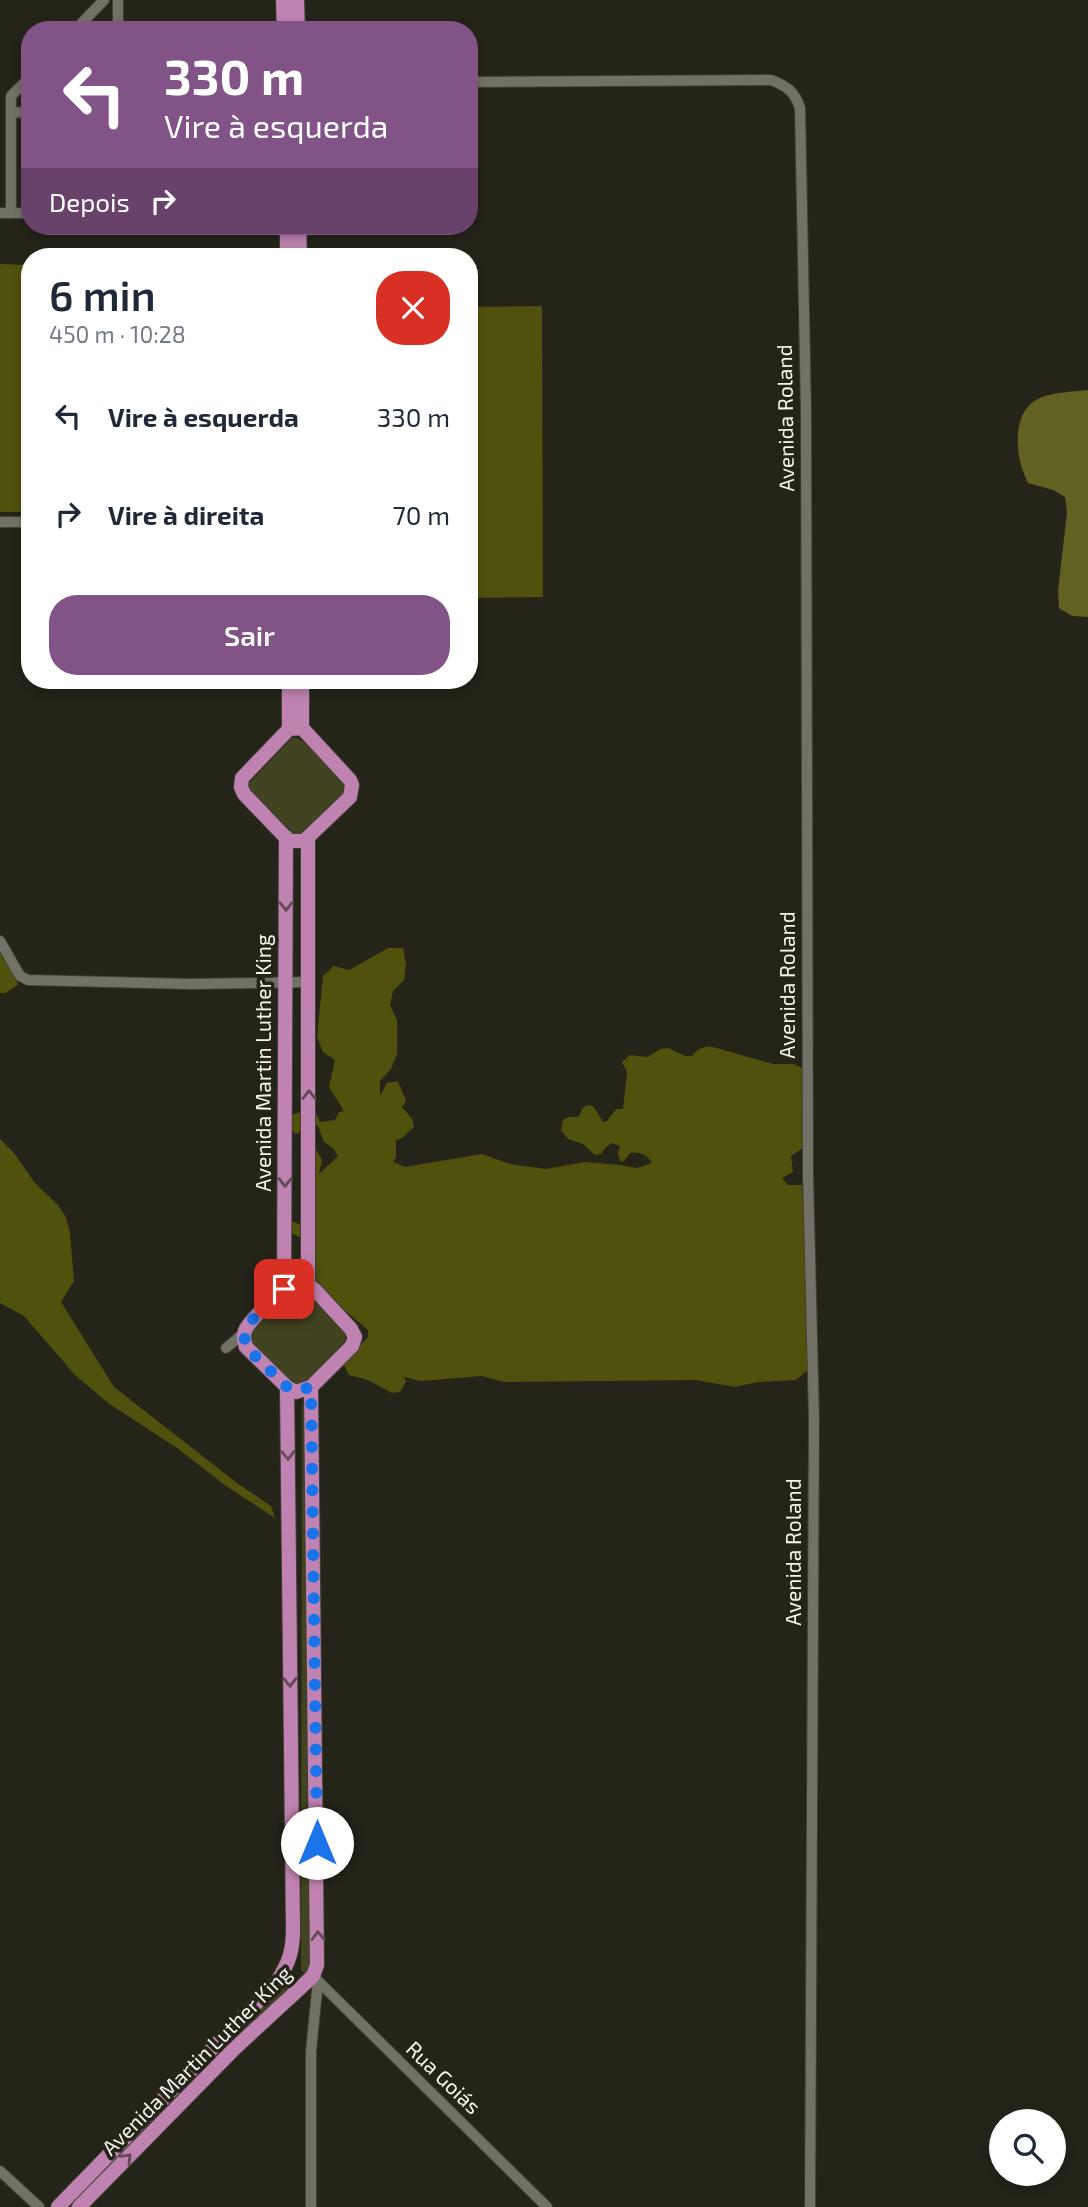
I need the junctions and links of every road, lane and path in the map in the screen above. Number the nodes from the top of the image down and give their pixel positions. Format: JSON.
{"nodes":[{"id":1,"x":104,"y":0,"type":"edge"},
{"id":2,"x":118,"y":0,"type":"edge"},
{"id":3,"x":283,"y":0,"type":"edge"},
{"id":4,"x":297,"y":0,"type":"edge"},
{"id":5,"x":84,"y":21,"type":"edge"},
{"id":6,"x":118,"y":21,"type":"edge"},
{"id":7,"x":284,"y":21,"type":"edge"},
{"id":8,"x":298,"y":21,"type":"edge"},
{"id":9,"x":478,"y":82,"type":"edge"},
{"id":10,"x":21,"y":86,"type":"edge"},
{"id":11,"x":0,"y":91,"type":"edge"},
{"id":12,"x":11,"y":96,"type":"junction"},
{"id":13,"x":11,"y":113,"type":"junction"},
{"id":14,"x":21,"y":113,"type":"edge"},
{"id":15,"x":6,"y":213,"type":"edge"},
{"id":16,"x":0,"y":522,"type":"edge"},
{"id":17,"x":21,"y":522,"type":"edge"},
{"id":18,"x":290,"y":689,"type":"edge"},
{"id":19,"x":301,"y":689,"type":"edge"},
{"id":20,"x":295,"y":728,"type":"junction"},
{"id":21,"x":286,"y":837,"type":"junction"},
{"id":22,"x":308,"y":837,"type":"junction"},
{"id":23,"x":0,"y":941,"type":"edge"},
{"id":24,"x":309,"y":982,"type":"junction"},
{"id":25,"x":285,"y":983,"type":"junction"},
{"id":26,"x":286,"y":1137,"type":"junction"},
{"id":27,"x":309,"y":1137,"type":"junction"},
{"id":28,"x":308,"y":1285,"type":"junction"},
{"id":29,"x":284,"y":1289,"type":"junction"},
{"id":30,"x":244,"y":1333,"type":"junction"},
{"id":31,"x":226,"y":1348,"type":"dead end"},
{"id":32,"x":287,"y":1387,"type":"junction"},
{"id":33,"x":311,"y":1387,"type":"junction"},
{"id":34,"x":290,"y":1961,"type":"junction"},
{"id":35,"x":311,"y":1981,"type":"junction"},
{"id":36,"x":223,"y":2037,"type":"junction"},
{"id":37,"x":234,"y":2049,"type":"junction"},
{"id":38,"x":0,"y":2171,"type":"edge"},
{"id":39,"x":39,"y":2207,"type":"edge"},
{"id":40,"x":58,"y":2207,"type":"edge"},
{"id":41,"x":79,"y":2207,"type":"edge"},
{"id":42,"x":311,"y":2207,"type":"edge"},
{"id":43,"x":547,"y":2207,"type":"edge"},
{"id":44,"x":810,"y":2207,"type":"edge"}],
"edges":[{"from":1,"to":5,"type":"street"},
{"from":2,"to":6,"type":"street"},
{"from":3,"to":7,"type":"main road"},
{"from":4,"to":8,"type":"main road"},
{"from":9,"to":44,"type":"street","name":"Avenida Roland"},
{"from":10,"to":12,"type":"street"},
{"from":11,"to":12,"type":"street"},
{"from":12,"to":13,"type":"street"},
{"from":13,"to":14,"type":"street"},
{"from":13,"to":15,"type":"street"},
{"from":16,"to":17,"type":"street"},
{"from":18,"to":20,"type":"main road"},
{"from":19,"to":20,"type":"main road"},
{"from":20,"to":21,"type":"main road"},
{"from":20,"to":22,"type":"main road"},
{"from":21,"to":22,"type":"main road"},
{"from":21,"to":25,"type":"main road","name":"Avenida Martin Luther King","one_way":true},
{"from":22,"to":24,"type":"main road"},
{"from":23,"to":25,"type":"street"},
{"from":24,"to":25,"type":"street"},
{"from":27,"to":24,"type":"main road","one_way":true},
{"from":25,"to":26,"type":"main road","name":"Avenida Martin Luther King"},
{"from":26,"to":27,"type":"main road"},
{"from":26,"to":29,"type":"main road","name":"Avenida Martin Luther King","one_way":true},
{"from":27,"to":28,"type":"main road"},
{"from":28,"to":29,"type":"main road"},
{"from":28,"to":33,"type":"main road"},
{"from":29,"to":30,"type":"main road"},
{"from":30,"to":31,"type":"street"},
{"from":30,"to":32,"type":"main road"},
{"from":32,"to":33,"type":"main road"},
{"from":32,"to":34,"type":"main road","name":"Avenida Martin Luther King","one_way":true},
{"from":35,"to":33,"type":"main road","name":"Avenida Martin Luther King","one_way":true},
{"from":34,"to":35,"type":"main road"},
{"from":34,"to":36,"type":"main road","name":"Avenida Martin Luther King"},
{"from":35,"to":37,"type":"main road","name":"Avenida Martin Luther King"},
{"from":35,"to":42,"type":"street"},
{"from":35,"to":43,"type":"street","name":"Rua Goiás"},
{"from":36,"to":37,"type":"main road"},
{"from":36,"to":40,"type":"main road","name":"Avenida Martin Luther King"},
{"from":41,"to":37,"type":"main road","name":"Avenida Martin Luther King","one_way":true},
{"from":38,"to":39,"type":"street"}]}
